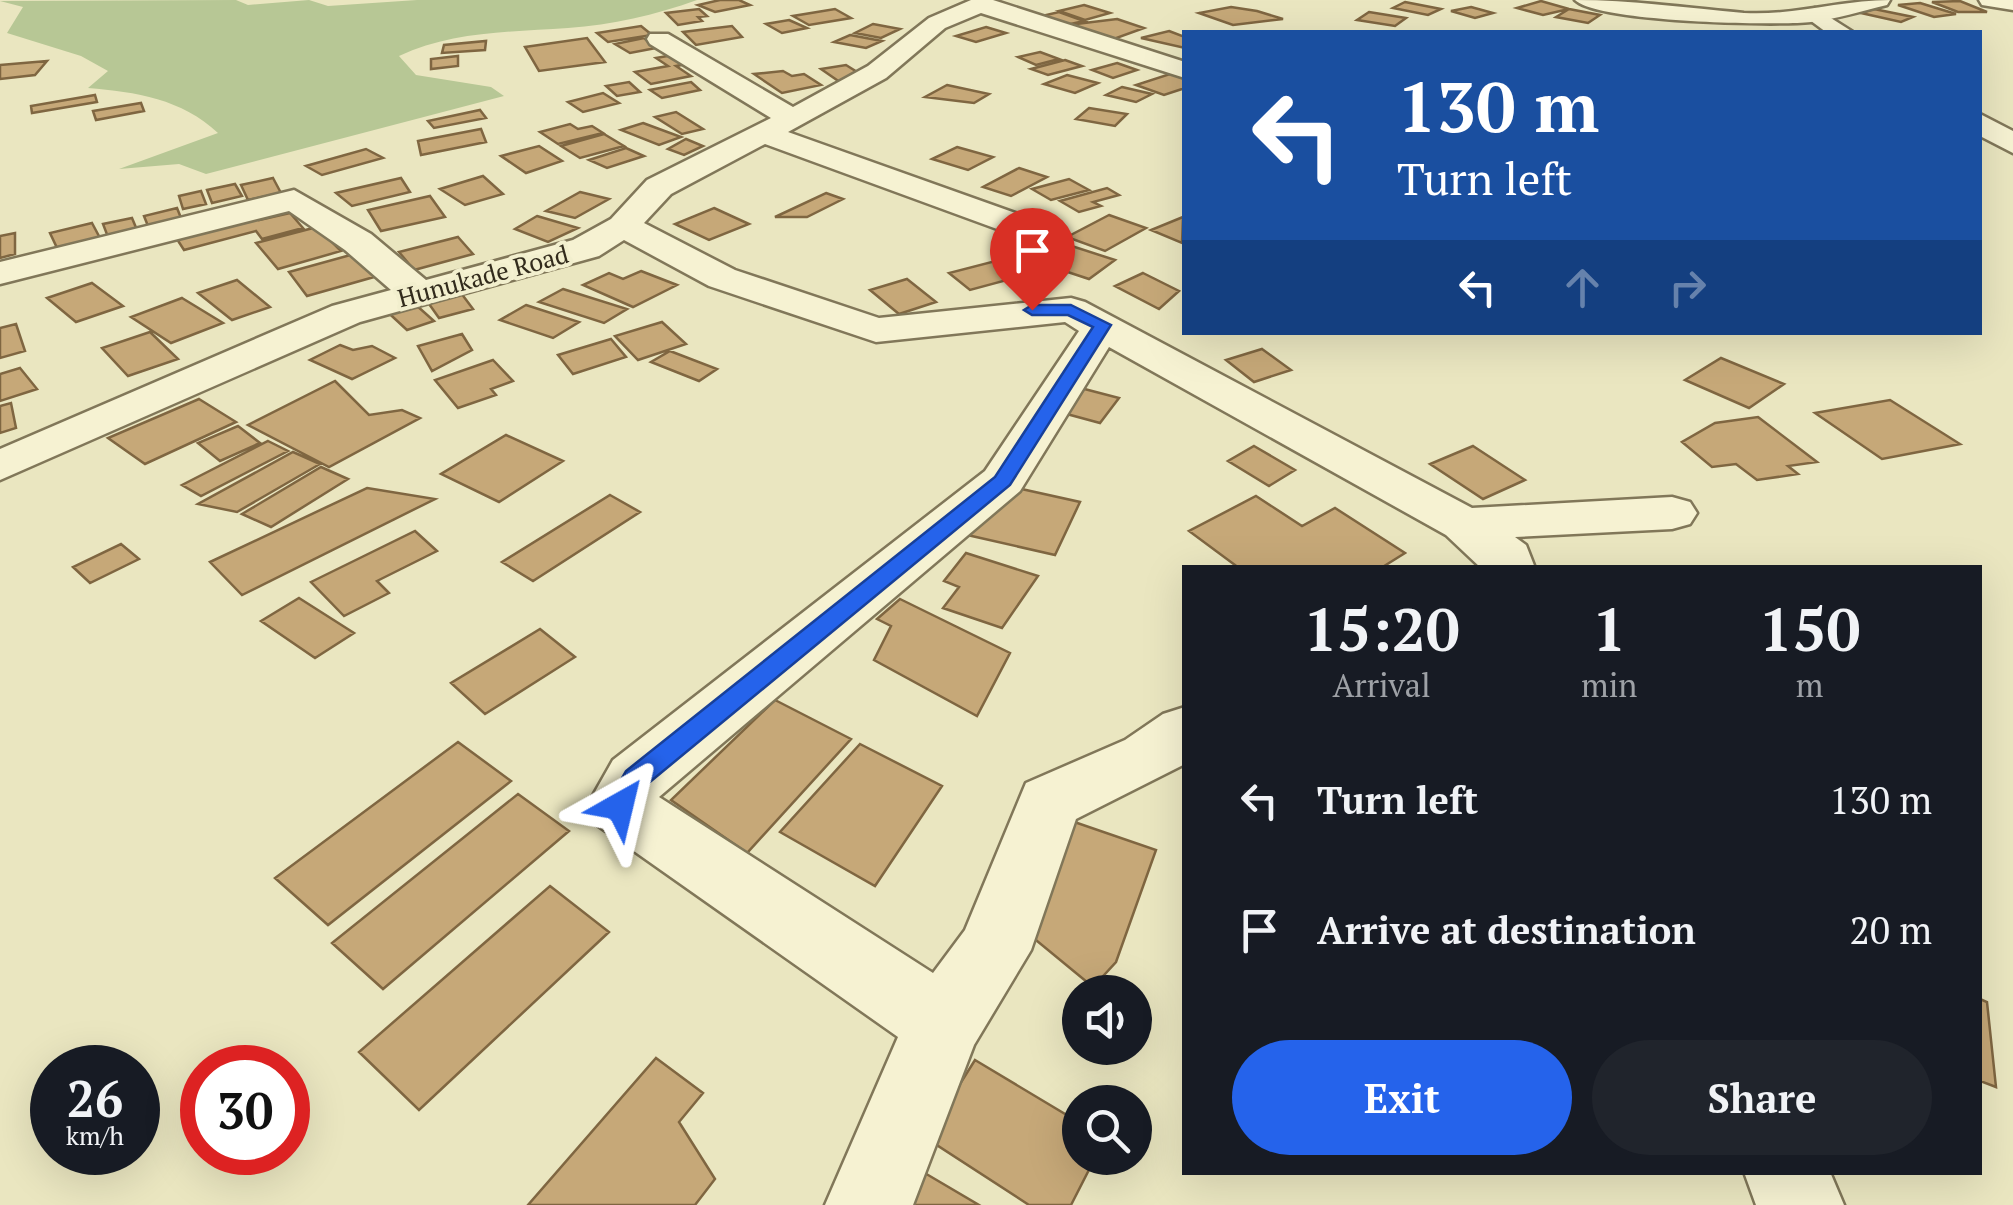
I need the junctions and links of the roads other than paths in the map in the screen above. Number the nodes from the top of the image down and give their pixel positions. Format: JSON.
{"nodes":[{"id":1,"x":1586,"y":0,"type":"edge"},
{"id":2,"x":1879,"y":0,"type":"edge"},
{"id":3,"x":1990,"y":0,"type":"edge"},
{"id":4,"x":981,"y":3,"type":"edge"},
{"id":5,"x":2013,"y":3,"type":"edge"},
{"id":6,"x":1815,"y":15,"type":"junction"},
{"id":7,"x":1838,"y":30,"type":"edge"},
{"id":8,"x":659,"y":39,"type":"dead end"},
{"id":9,"x":1182,"y":69,"type":"edge"},
{"id":10,"x":1982,"y":124,"type":"edge"},
{"id":11,"x":778,"y":126,"type":"junction"},
{"id":12,"x":2013,"y":144,"type":"edge"},
{"id":13,"x":624,"y":226,"type":"junction"},
{"id":14,"x":1020,"y":226,"type":"dead end"},
{"id":15,"x":0,"y":272,"type":"edge"},
{"id":16,"x":418,"y":293,"type":"junction"},
{"id":17,"x":1103,"y":325,"type":"junction"},
{"id":18,"x":0,"y":466,"type":"edge"},
{"id":19,"x":1672,"y":513,"type":"dead end"},
{"id":20,"x":1464,"y":524,"type":"junction"},
{"id":21,"x":1508,"y":565,"type":"edge"},
{"id":22,"x":1182,"y":732,"type":"edge"},
{"id":23,"x":943,"y":1024,"type":"junction"},
{"id":24,"x":1788,"y":1175,"type":"edge"},
{"id":25,"x":868,"y":1205,"type":"edge"},
{"id":26,"x":1800,"y":1205,"type":"edge"}],
"edges":[{"from":1,"to":6,"type":"street"},
{"from":2,"to":6,"type":"street"},
{"from":3,"to":5,"type":"street"},
{"from":4,"to":9,"type":"street"},
{"from":4,"to":11,"type":"street","name":"Hunukade Road"},
{"from":6,"to":7,"type":"street"},
{"from":8,"to":11,"type":"street"},
{"from":10,"to":12,"type":"street"},
{"from":11,"to":13,"type":"street","name":"Hunukade Road"},
{"from":11,"to":14,"type":"street"},
{"from":13,"to":16,"type":"street","name":"Hunukade Road"},
{"from":13,"to":17,"type":"street"},
{"from":15,"to":16,"type":"street"},
{"from":16,"to":18,"type":"street","name":"Hunukade Road"},
{"from":17,"to":20,"type":"street"},
{"from":17,"to":23,"type":"street"},
{"from":19,"to":20,"type":"street"},
{"from":20,"to":21,"type":"street"},
{"from":22,"to":23,"type":"street"},
{"from":23,"to":25,"type":"street"},
{"from":24,"to":26,"type":"street"}]}
